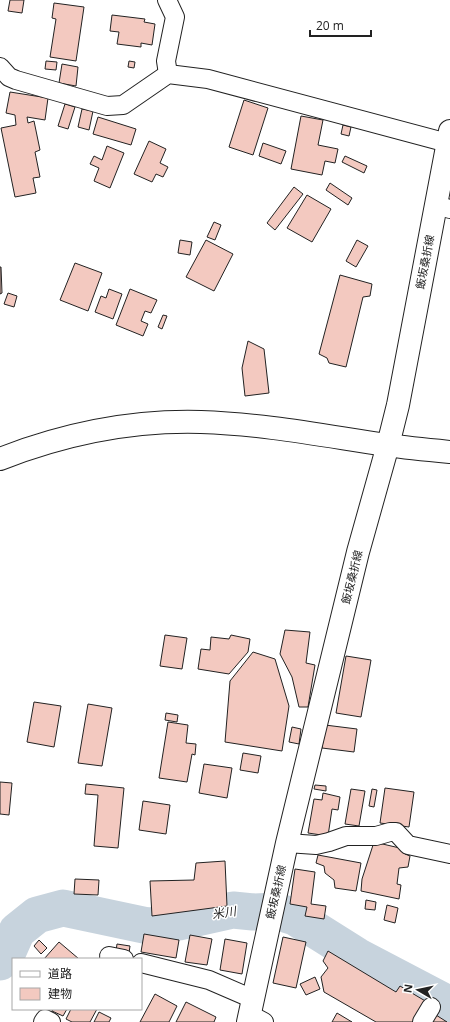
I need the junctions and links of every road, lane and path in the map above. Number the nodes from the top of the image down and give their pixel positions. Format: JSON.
{"nodes":[{"id":1,"x":167,"y":0,"type":"edge"},
{"id":2,"x":0,"y":67,"type":"edge"},
{"id":3,"x":168,"y":74,"type":"junction"},
{"id":4,"x":449,"y":137,"type":"edge"},
{"id":5,"x":443,"y":207,"type":"edge"},
{"id":6,"x":388,"y":445,"type":"junction"},
{"id":7,"x":450,"y":452,"type":"edge"},
{"id":8,"x":0,"y":459,"type":"edge"},
{"id":9,"x":287,"y":843,"type":"junction"},
{"id":10,"x":450,"y":854,"type":"edge"},
{"id":11,"x":142,"y":963,"type":"edge"},
{"id":12,"x":254,"y":1014,"type":"edge"},
{"id":13,"x":43,"y":1022,"type":"edge"},
{"id":14,"x":51,"y":1022,"type":"edge"}],
"edges":[{"from":1,"to":3,"type":"street"},
{"from":2,"to":3,"type":"street"},
{"from":3,"to":4,"type":"street"},
{"from":4,"to":5,"type":"main road","name":"飯坂桑折線"},
{"from":5,"to":6,"type":"main road","name":"飯坂桑折線"},
{"from":6,"to":7,"type":"main road"},
{"from":6,"to":8,"type":"main road"},
{"from":6,"to":9,"type":"main road","name":"飯坂桑折線"},
{"from":9,"to":10,"type":"street"},
{"from":9,"to":12,"type":"main road","name":"飯坂桑折線"},
{"from":11,"to":12,"type":"street"},
{"from":13,"to":14,"type":"street"}]}
